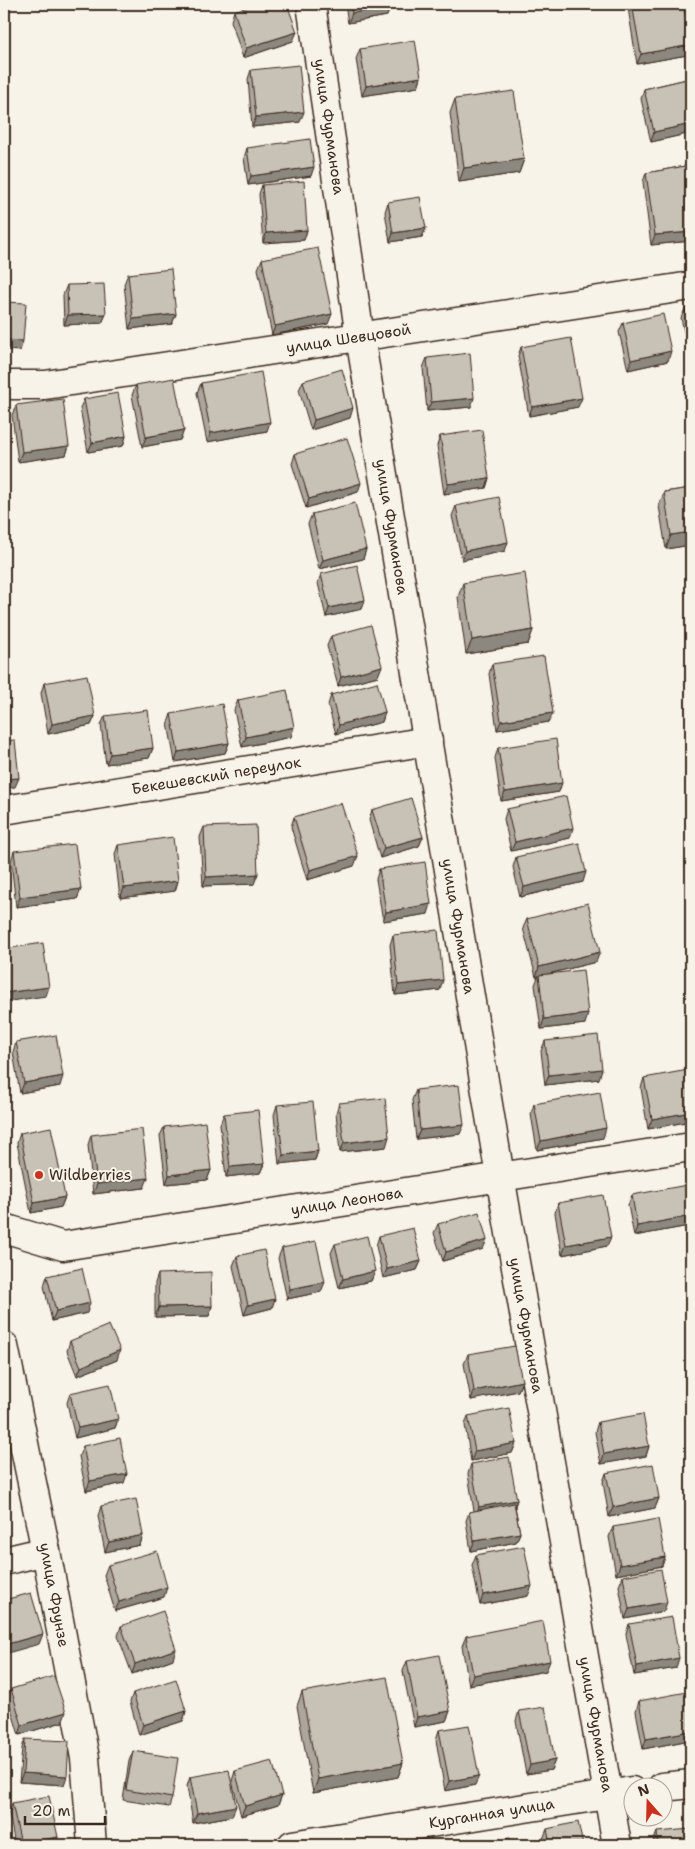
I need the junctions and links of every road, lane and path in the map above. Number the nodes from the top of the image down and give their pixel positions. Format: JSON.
{"nodes":[{"id":1,"x":311,"y":4,"type":"edge"},
{"id":2,"x":691,"y":286,"type":"edge"},
{"id":3,"x":360,"y":338,"type":"junction"},
{"id":4,"x":4,"y":385,"type":"edge"},
{"id":5,"x":428,"y":741,"type":"junction"},
{"id":6,"x":4,"y":810,"type":"edge"},
{"id":7,"x":691,"y":1147,"type":"edge"},
{"id":8,"x":500,"y":1176,"type":"junction"},
{"id":9,"x":4,"y":1228,"type":"edge"},
{"id":10,"x":4,"y":1346,"type":"edge"},
{"id":11,"x":46,"y":1551,"type":"junction"},
{"id":12,"x":4,"y":1561,"type":"edge"},
{"id":13,"x":691,"y":1784,"type":"edge"},
{"id":14,"x":672,"y":1786,"type":"edge"},
{"id":15,"x":620,"y":1793,"type":"edge"},
{"id":16,"x":92,"y":1845,"type":"edge"},
{"id":17,"x":292,"y":1845,"type":"edge"},
{"id":18,"x":617,"y":1845,"type":"edge"}],
"edges":[{"from":1,"to":3,"type":"street","name":"улица Фурманова"},
{"from":2,"to":3,"type":"street","name":"улица Шевцовой"},
{"from":3,"to":4,"type":"street","name":"улица Шевцовой"},
{"from":3,"to":5,"type":"street","name":"улица Фурманова"},
{"from":5,"to":6,"type":"street","name":"Бекешевский переулок"},
{"from":5,"to":8,"type":"street","name":"улица Фурманова"},
{"from":7,"to":8,"type":"street","name":"улица Леонова"},
{"from":8,"to":9,"type":"street","name":"улица Леонова"},
{"from":8,"to":15,"type":"street","name":"улица Фурманова"},
{"from":10,"to":11,"type":"street","name":"улица Фрунзе"},
{"from":11,"to":12,"type":"street"},
{"from":11,"to":16,"type":"street","name":"улица Фрунзе"},
{"from":13,"to":14,"type":"street"},
{"from":15,"to":17,"type":"street","name":"Курганная улица"},
{"from":15,"to":18,"type":"street","name":"улица Фурманова"}]}
